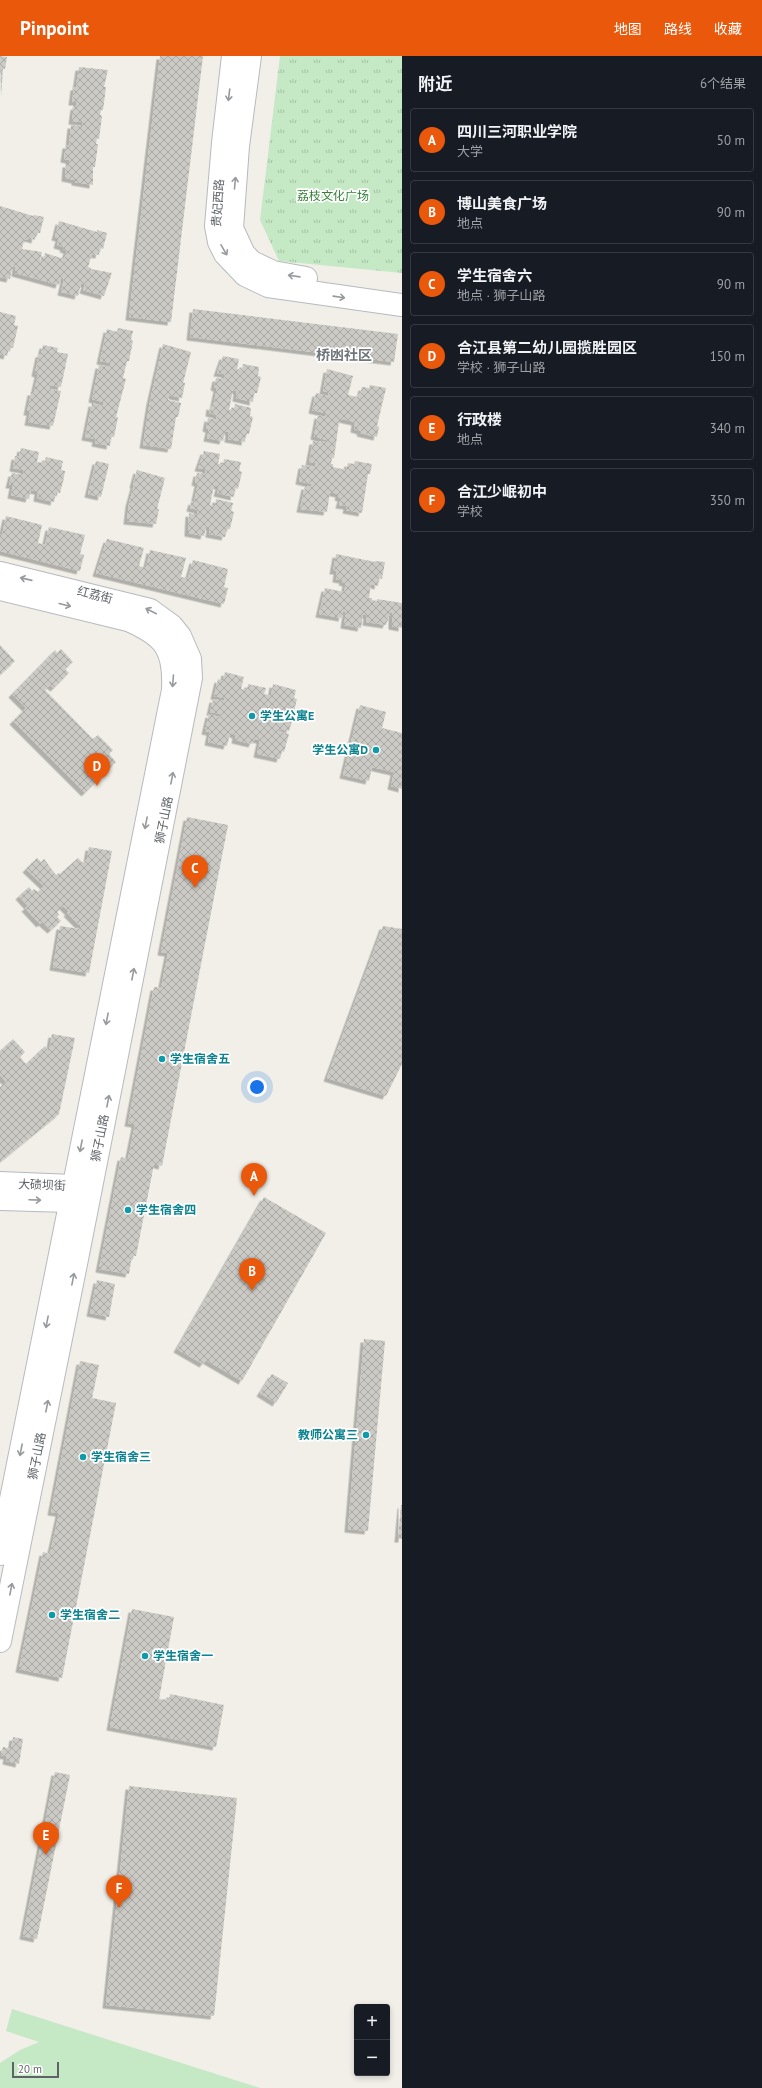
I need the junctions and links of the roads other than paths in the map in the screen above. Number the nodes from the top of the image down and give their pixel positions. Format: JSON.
{"nodes":[{"id":1,"x":233,"y":56,"type":"edge"},
{"id":2,"x":250,"y":56,"type":"edge"},
{"id":3,"x":402,"y":292,"type":"edge"},
{"id":4,"x":402,"y":305,"type":"edge"},
{"id":5,"x":0,"y":573,"type":"edge"},
{"id":6,"x":0,"y":589,"type":"edge"},
{"id":7,"x":172,"y":640,"type":"junction"},
{"id":8,"x":0,"y":1184,"type":"edge"},
{"id":9,"x":77,"y":1194,"type":"junction"},
{"id":10,"x":0,"y":1199,"type":"edge"},
{"id":11,"x":0,"y":1554,"type":"edge"},
{"id":12,"x":0,"y":1641,"type":"edge"}],
"edges":[{"from":1,"to":4,"type":"street","name":"贵妃西路","one_way":true},
{"from":3,"to":2,"type":"street","name":"贵妃西路","one_way":true},
{"from":7,"to":5,"type":"street","name":"红荔街","one_way":true},
{"from":6,"to":7,"type":"street","name":"红荔街","one_way":true},
{"from":7,"to":9,"type":"street","name":"狮子山路"},
{"from":8,"to":9,"type":"street","name":"大碛坝街"},
{"from":10,"to":9,"type":"street","name":"大碛坝街","one_way":true},
{"from":9,"to":11,"type":"street","name":"狮子山路","one_way":true},
{"from":12,"to":9,"type":"street","name":"狮子山路","one_way":true}]}
